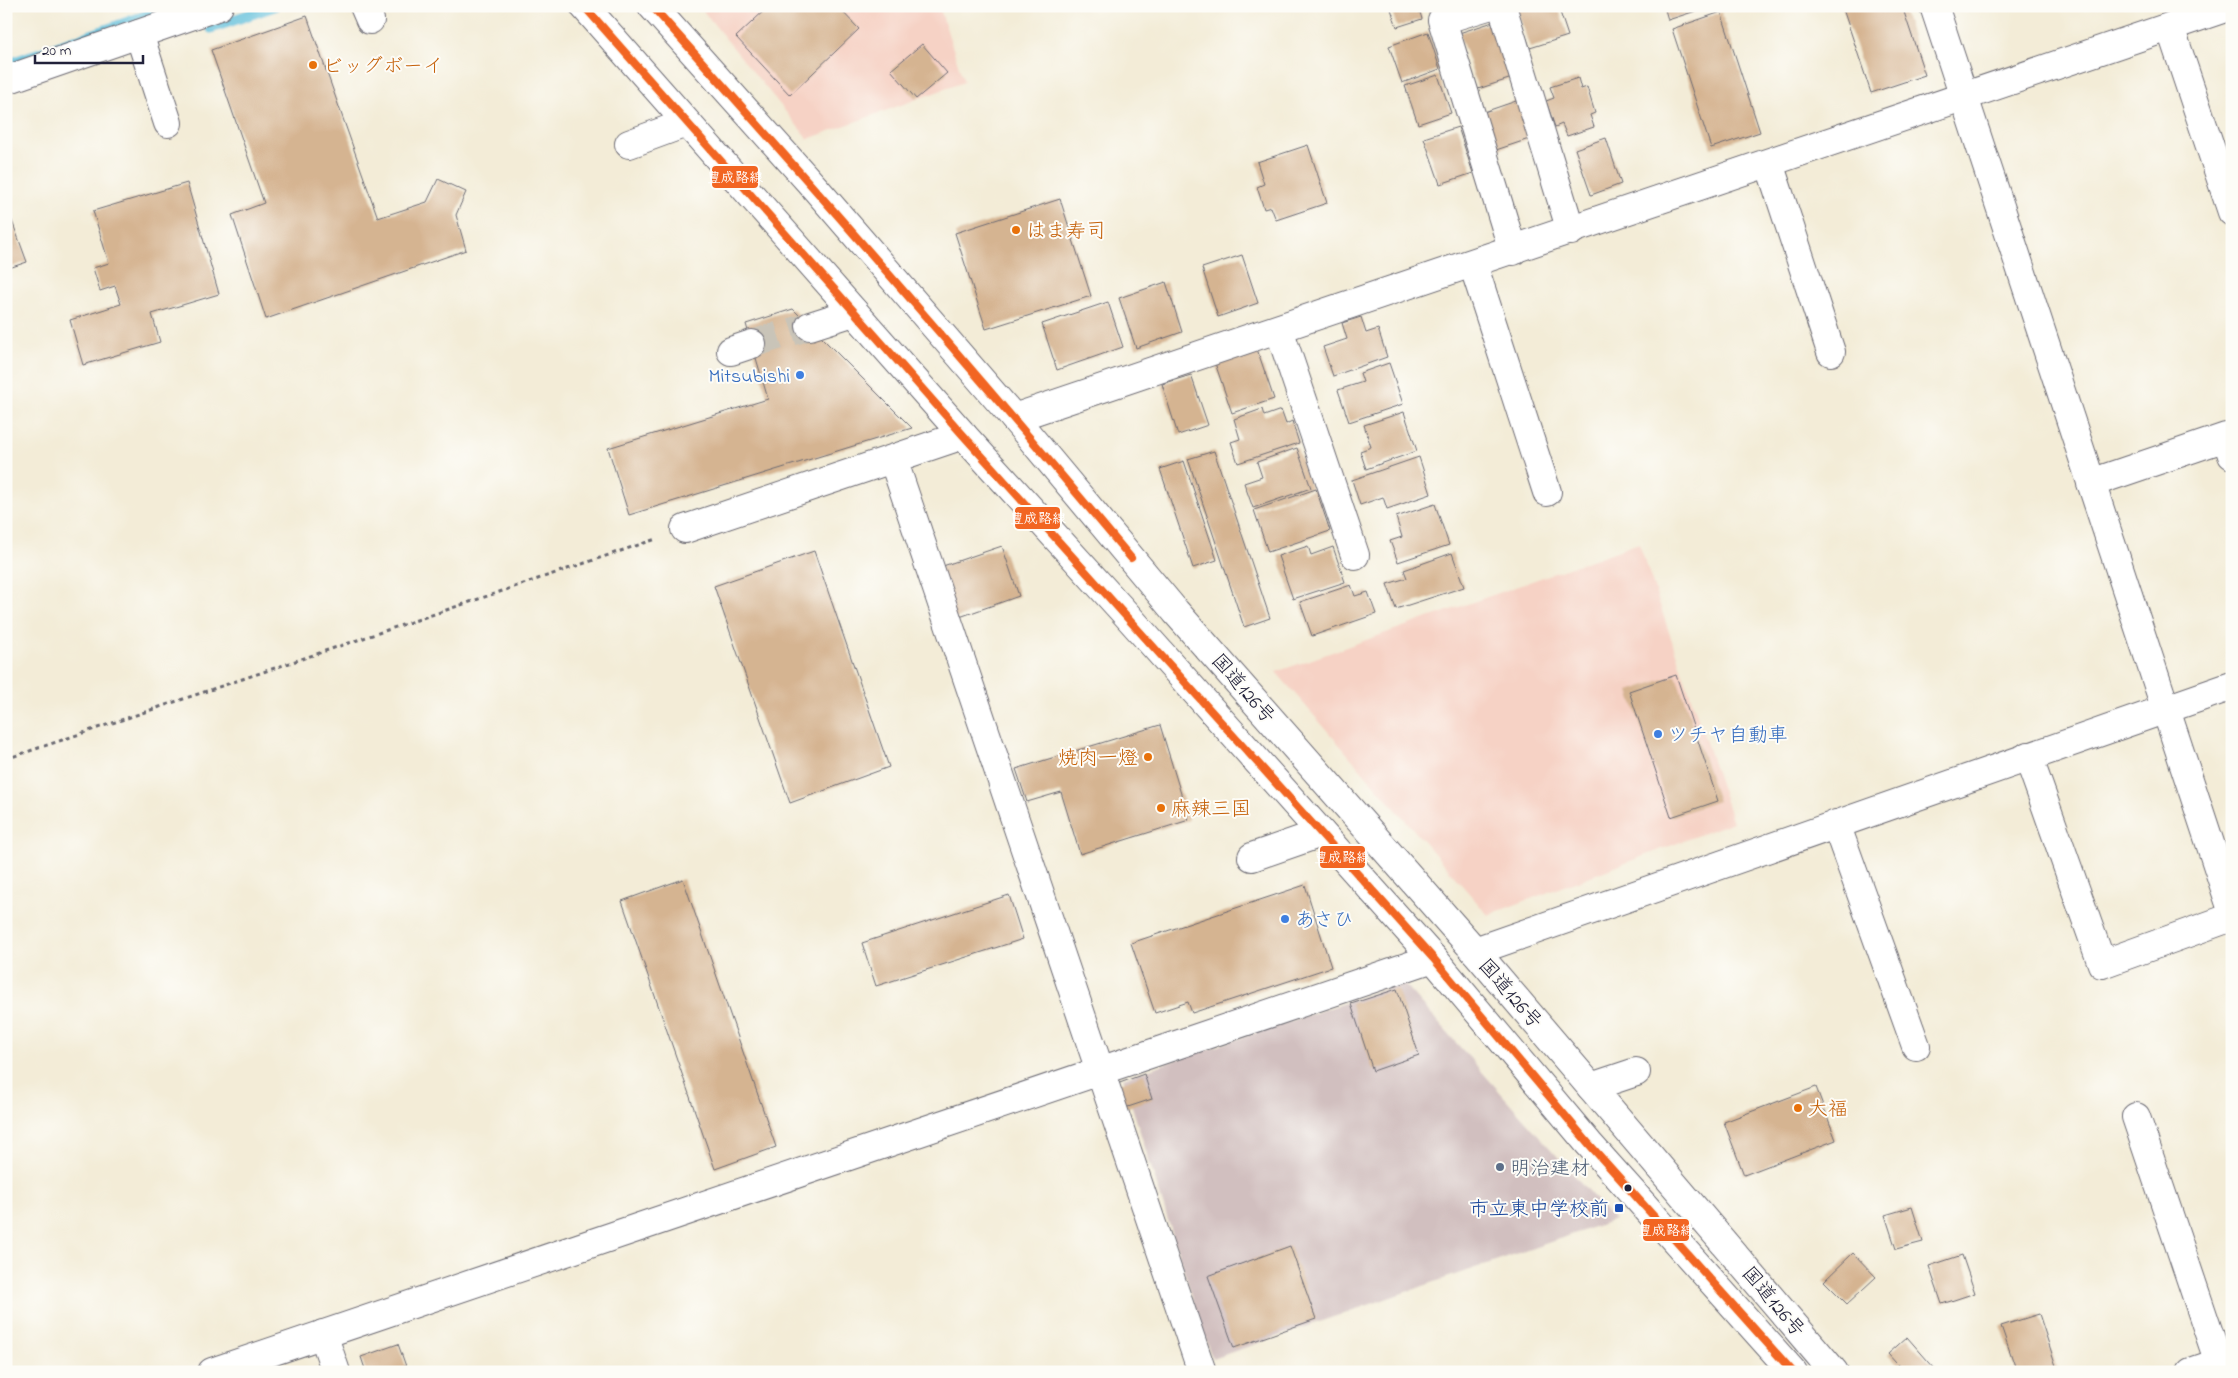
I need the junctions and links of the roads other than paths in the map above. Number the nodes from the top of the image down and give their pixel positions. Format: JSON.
{"nodes":[{"id":1,"x":218,"y":6,"type":"edge"},
{"id":2,"x":584,"y":6,"type":"edge"},
{"id":3,"x":652,"y":6,"type":"edge"},
{"id":4,"x":1488,"y":6,"type":"edge"},
{"id":5,"x":1502,"y":6,"type":"edge"},
{"id":6,"x":1934,"y":6,"type":"edge"},
{"id":7,"x":2231,"y":6,"type":"edge"},
{"id":8,"x":2170,"y":27,"type":"junction"},
{"id":9,"x":139,"y":34,"type":"junction"},
{"id":10,"x":6,"y":80,"type":"edge"},
{"id":11,"x":1964,"y":97,"type":"junction"},
{"id":12,"x":686,"y":123,"type":"junction"},
{"id":13,"x":168,"y":124,"type":"dead end"},
{"id":14,"x":629,"y":144,"type":"dead end"},
{"id":15,"x":1769,"y":163,"type":"junction"},
{"id":16,"x":2232,"y":212,"type":"edge"},
{"id":17,"x":1571,"y":231,"type":"junction"},
{"id":18,"x":1513,"y":251,"type":"junction"},
{"id":19,"x":1473,"y":264,"type":"junction"},
{"id":20,"x":854,"y":312,"type":"junction"},
{"id":21,"x":810,"y":326,"type":"tunnel mouth"},
{"id":22,"x":1279,"y":329,"type":"junction"},
{"id":23,"x":1831,"y":352,"type":"dead end"},
{"id":24,"x":1014,"y":418,"type":"junction"},
{"id":25,"x":963,"y":435,"type":"junction"},
{"id":26,"x":2232,"y":455,"type":"edge"},
{"id":27,"x":893,"y":459,"type":"junction"},
{"id":28,"x":2091,"y":483,"type":"junction"},
{"id":29,"x":1547,"y":492,"type":"dead end"},
{"id":30,"x":685,"y":529,"type":"road end"},
{"id":31,"x":1355,"y":555,"type":"dead end"},
{"id":32,"x":2232,"y":686,"type":"edge"},
{"id":33,"x":2165,"y":709,"type":"junction"},
{"id":34,"x":2028,"y":756,"type":"junction"},
{"id":35,"x":1836,"y":824,"type":"junction"},
{"id":36,"x":1322,"y":833,"type":"junction"},
{"id":37,"x":1252,"y":856,"type":"dead end"},
{"id":38,"x":2232,"y":910,"type":"edge"},
{"id":39,"x":2232,"y":917,"type":"edge"},
{"id":40,"x":1475,"y":951,"type":"junction"},
{"id":41,"x":1433,"y":958,"type":"junction"},
{"id":42,"x":1916,"y":1046,"type":"dead end"},
{"id":43,"x":1100,"y":1071,"type":"junction"},
{"id":44,"x":1636,"y":1072,"type":"dead end"},
{"id":45,"x":1591,"y":1087,"type":"junction"},
{"id":46,"x":2136,"y":1117,"type":"dead end"},
{"id":47,"x":323,"y":1334,"type":"junction"},
{"id":48,"x":2225,"y":1360,"type":"edge"},
{"id":49,"x":212,"y":1372,"type":"edge"},
{"id":50,"x":336,"y":1372,"type":"edge"},
{"id":51,"x":1202,"y":1372,"type":"edge"},
{"id":52,"x":1793,"y":1372,"type":"edge"},
{"id":53,"x":1834,"y":1372,"type":"edge"},
{"id":54,"x":2191,"y":1372,"type":"edge"}],
"edges":[{"from":1,"to":9,"type":"main road"},
{"from":2,"to":12,"type":"main road","name":"国道126号"},
{"from":3,"to":24,"type":"main road","name":"国道126号"},
{"from":4,"to":18,"type":"main road"},
{"from":5,"to":17,"type":"main road"},
{"from":6,"to":11,"type":"main road"},
{"from":7,"to":8,"type":"main road"},
{"from":8,"to":11,"type":"main road"},
{"from":8,"to":16,"type":"main road"},
{"from":9,"to":10,"type":"main road"},
{"from":9,"to":13,"type":"main road"},
{"from":11,"to":15,"type":"main road"},
{"from":11,"to":28,"type":"main road"},
{"from":12,"to":14,"type":"main road"},
{"from":12,"to":20,"type":"main road","name":"国道126号"},
{"from":15,"to":17,"type":"main road"},
{"from":15,"to":23,"type":"main road"},
{"from":17,"to":18,"type":"main road"},
{"from":18,"to":19,"type":"main road"},
{"from":19,"to":22,"type":"main road"},
{"from":19,"to":29,"type":"main road"},
{"from":20,"to":21,"type":"main road"},
{"from":20,"to":25,"type":"main road","name":"国道126号"},
{"from":22,"to":24,"type":"main road"},
{"from":22,"to":31,"type":"main road"},
{"from":24,"to":40,"type":"main road","name":"国道126号"},
{"from":25,"to":27,"type":"main road"},
{"from":25,"to":36,"type":"main road","name":"国道126号"},
{"from":26,"to":28,"type":"main road"},
{"from":27,"to":30,"type":"main road"},
{"from":27,"to":43,"type":"main road"},
{"from":28,"to":33,"type":"main road"},
{"from":32,"to":33,"type":"main road"},
{"from":33,"to":34,"type":"main road"},
{"from":33,"to":38,"type":"main road"},
{"from":34,"to":35,"type":"main road"},
{"from":34,"to":39,"type":"main road"},
{"from":35,"to":40,"type":"main road"},
{"from":35,"to":42,"type":"main road"},
{"from":36,"to":37,"type":"main road"},
{"from":36,"to":41,"type":"main road","name":"国道126号"},
{"from":40,"to":45,"type":"main road","name":"国道126号"},
{"from":41,"to":43,"type":"main road"},
{"from":41,"to":52,"type":"main road","name":"国道126号"},
{"from":43,"to":47,"type":"main road"},
{"from":43,"to":51,"type":"main road"},
{"from":44,"to":45,"type":"main road"},
{"from":45,"to":53,"type":"main road","name":"国道126号"},
{"from":46,"to":48,"type":"main road"},
{"from":47,"to":49,"type":"main road"},
{"from":47,"to":50,"type":"main road"},
{"from":48,"to":54,"type":"main road"}]}
